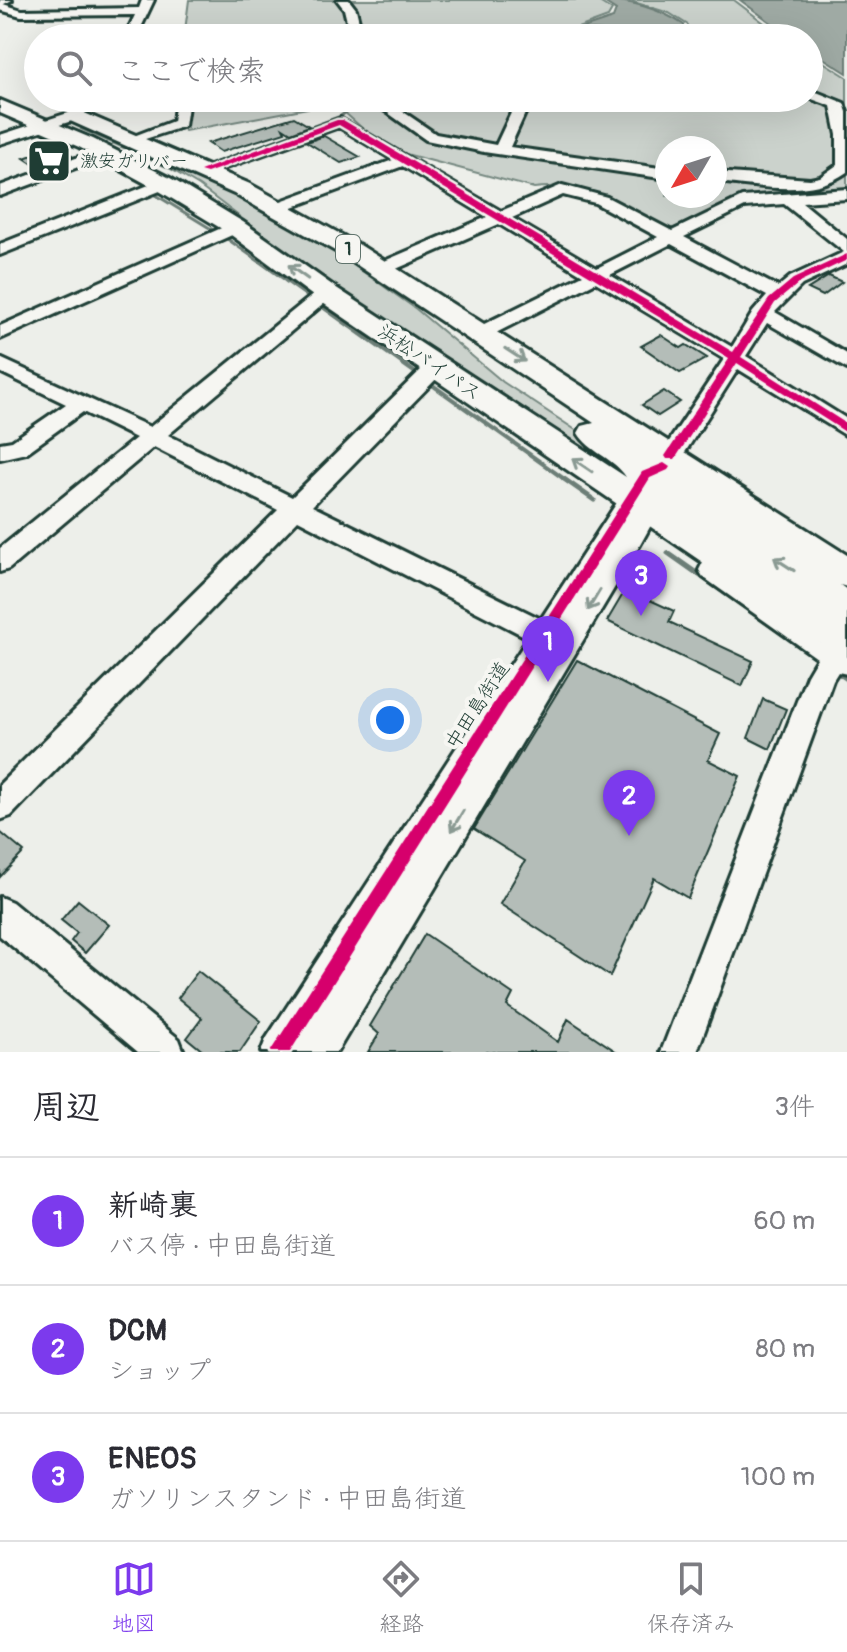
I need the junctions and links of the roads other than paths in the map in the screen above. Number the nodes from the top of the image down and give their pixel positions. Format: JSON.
{"nodes":[{"id":1,"x":343,"y":0,"type":"edge"},
{"id":2,"x":2,"y":3,"type":"edge"},
{"id":3,"x":145,"y":5,"type":"edge"},
{"id":4,"x":136,"y":24,"type":"edge"},
{"id":5,"x":354,"y":24,"type":"edge"},
{"id":6,"x":0,"y":87,"type":"edge"},
{"id":7,"x":24,"y":97,"type":"edge"},
{"id":8,"x":823,"y":98,"type":"edge"},
{"id":9,"x":0,"y":106,"type":"edge"},
{"id":10,"x":63,"y":112,"type":"edge"},
{"id":11,"x":78,"y":112,"type":"edge"},
{"id":12,"x":181,"y":112,"type":"edge"},
{"id":13,"x":394,"y":112,"type":"edge"},
{"id":14,"x":519,"y":112,"type":"edge"},
{"id":15,"x":73,"y":116,"type":"junction"},
{"id":16,"x":45,"y":125,"type":"junction"},
{"id":17,"x":133,"y":139,"type":"junction"},
{"id":18,"x":0,"y":140,"type":"edge"},
{"id":19,"x":845,"y":146,"type":"edge"},
{"id":20,"x":501,"y":150,"type":"junction"},
{"id":21,"x":84,"y":160,"type":"dead end"},
{"id":22,"x":406,"y":160,"type":"junction"},
{"id":23,"x":204,"y":171,"type":"junction"},
{"id":24,"x":655,"y":172,"type":"edge"},
{"id":25,"x":727,"y":178,"type":"edge"},
{"id":26,"x":164,"y":184,"type":"junction"},
{"id":27,"x":0,"y":191,"type":"edge"},
{"id":28,"x":847,"y":194,"type":"edge"},
{"id":29,"x":787,"y":198,"type":"junction"},
{"id":30,"x":276,"y":208,"type":"junction"},
{"id":31,"x":499,"y":217,"type":"junction"},
{"id":32,"x":225,"y":232,"type":"junction"},
{"id":33,"x":673,"y":238,"type":"junction"},
{"id":34,"x":847,"y":248,"type":"edge"},
{"id":35,"x":0,"y":250,"type":"edge"},
{"id":36,"x":351,"y":250,"type":"junction"},
{"id":37,"x":847,"y":257,"type":"edge"},
{"id":38,"x":381,"y":269,"type":"junction"},
{"id":39,"x":597,"y":276,"type":"junction"},
{"id":40,"x":778,"y":294,"type":"junction"},
{"id":41,"x":319,"y":298,"type":"junction"},
{"id":42,"x":762,"y":312,"type":"junction"},
{"id":43,"x":0,"y":333,"type":"edge"},
{"id":44,"x":481,"y":333,"type":"junction"},
{"id":45,"x":734,"y":357,"type":"junction"},
{"id":46,"x":847,"y":363,"type":"edge"},
{"id":47,"x":0,"y":364,"type":"edge"},
{"id":48,"x":428,"y":374,"type":"junction"},
{"id":49,"x":82,"y":403,"type":"junction"},
{"id":50,"x":847,"y":429,"type":"edge"},
{"id":51,"x":153,"y":437,"type":"junction"},
{"id":52,"x":0,"y":451,"type":"edge"},
{"id":53,"x":651,"y":485,"type":"junction"},
{"id":54,"x":294,"y":508,"type":"junction"},
{"id":55,"x":765,"y":517,"type":"junction"},
{"id":56,"x":6,"y":548,"type":"edge"},
{"id":57,"x":847,"y":556,"type":"edge"},
{"id":58,"x":847,"y":573,"type":"edge"},
{"id":59,"x":847,"y":610,"type":"edge"},
{"id":60,"x":556,"y":640,"type":"junction"},
{"id":61,"x":843,"y":653,"type":"edge"},
{"id":62,"x":0,"y":805,"type":"edge"},
{"id":63,"x":0,"y":914,"type":"edge"},
{"id":64,"x":166,"y":1052,"type":"edge"},
{"id":65,"x":279,"y":1052,"type":"edge"},
{"id":66,"x":316,"y":1052,"type":"edge"},
{"id":67,"x":679,"y":1052,"type":"edge"}],
"edges":[{"from":1,"to":5,"type":"street"},
{"from":2,"to":3,"type":"street"},
{"from":3,"to":4,"type":"street"},
{"from":6,"to":7,"type":"highway","name":"浜松バイパス","number":"1"},
{"from":8,"to":19,"type":"street"},
{"from":9,"to":16,"type":"highway","name":"浜松バイパス","number":"1"},
{"from":10,"to":15,"type":"highway","name":"浜松バイパス","number":"1"},
{"from":11,"to":15,"type":"street"},
{"from":12,"to":17,"type":"street"},
{"from":13,"to":20,"type":"street"},
{"from":14,"to":20,"type":"street"},
{"from":15,"to":16,"type":"street"},
{"from":15,"to":17,"type":"highway","name":"浜松バイパス","number":"1"},
{"from":16,"to":18,"type":"street"},
{"from":16,"to":26,"type":"highway","name":"浜松バイパス","number":"1"},
{"from":17,"to":23,"type":"highway","name":"浜松バイパス","number":"1"},
{"from":19,"to":25,"type":"street"},
{"from":20,"to":24,"type":"street"},
{"from":21,"to":27,"type":"street"},
{"from":22,"to":23,"type":"street"},
{"from":22,"to":30,"type":"street"},
{"from":22,"to":31,"type":"street"},
{"from":23,"to":30,"type":"highway","name":"浜松バイパス","number":"1"},
{"from":26,"to":32,"type":"highway","name":"浜松バイパス","number":"1"},
{"from":26,"to":35,"type":"street"},
{"from":28,"to":29,"type":"street"},
{"from":29,"to":33,"type":"street"},
{"from":29,"to":34,"type":"street"},
{"from":30,"to":36,"type":"highway","name":"浜松バイパス","number":"1"},
{"from":31,"to":33,"type":"street"},
{"from":31,"to":38,"type":"street"},
{"from":31,"to":39,"type":"street"},
{"from":41,"to":32,"type":"highway","name":"浜松バイパス","number":"1","one_way":true},
{"from":32,"to":43,"type":"street"},
{"from":33,"to":39,"type":"street"},
{"from":33,"to":40,"type":"street"},
{"from":36,"to":38,"type":"highway","name":"浜松バイパス","number":"1"},
{"from":36,"to":53,"type":"highway"},
{"from":37,"to":40,"type":"street","name":"中田島街道"},
{"from":38,"to":44,"type":"highway","name":"浜松バイパス","number":"1"},
{"from":39,"to":44,"type":"street"},
{"from":39,"to":45,"type":"street"},
{"from":40,"to":42,"type":"street","name":"中田島街道"},
{"from":41,"to":48,"type":"highway","name":"浜松バイパス","number":"1"},
{"from":41,"to":51,"type":"street"},
{"from":42,"to":45,"type":"street","name":"中田島街道"},
{"from":42,"to":46,"type":"street"},
{"from":44,"to":53,"type":"highway","name":"浜松バイパス","number":"1","one_way":true},
{"from":45,"to":50,"type":"street"},
{"from":45,"to":53,"type":"street","name":"中田島街道"},
{"from":47,"to":49,"type":"street"},
{"from":53,"to":48,"type":"highway","name":"浜松バイパス","number":"1","one_way":true},
{"from":48,"to":54,"type":"street"},
{"from":49,"to":51,"type":"street"},
{"from":49,"to":52,"type":"street"},
{"from":51,"to":54,"type":"street"},
{"from":51,"to":56,"type":"street"},
{"from":53,"to":55,"type":"highway","name":"浜松バイパス","number":"1"},
{"from":59,"to":53,"type":"highway","one_way":true},
{"from":53,"to":60,"type":"street","name":"中田島街道"},
{"from":53,"to":61,"type":"highway","name":"浜松バイパス","number":"1"},
{"from":54,"to":60,"type":"street"},
{"from":54,"to":62,"type":"street"},
{"from":55,"to":57,"type":"street"},
{"from":55,"to":58,"type":"highway","name":"浜松バイパス","number":"1"},
{"from":60,"to":65,"type":"street","name":"中田島街道"},
{"from":60,"to":66,"type":"street","name":"中田島街道","one_way":true},
{"from":61,"to":67,"type":"street"},
{"from":63,"to":64,"type":"street"}]}
